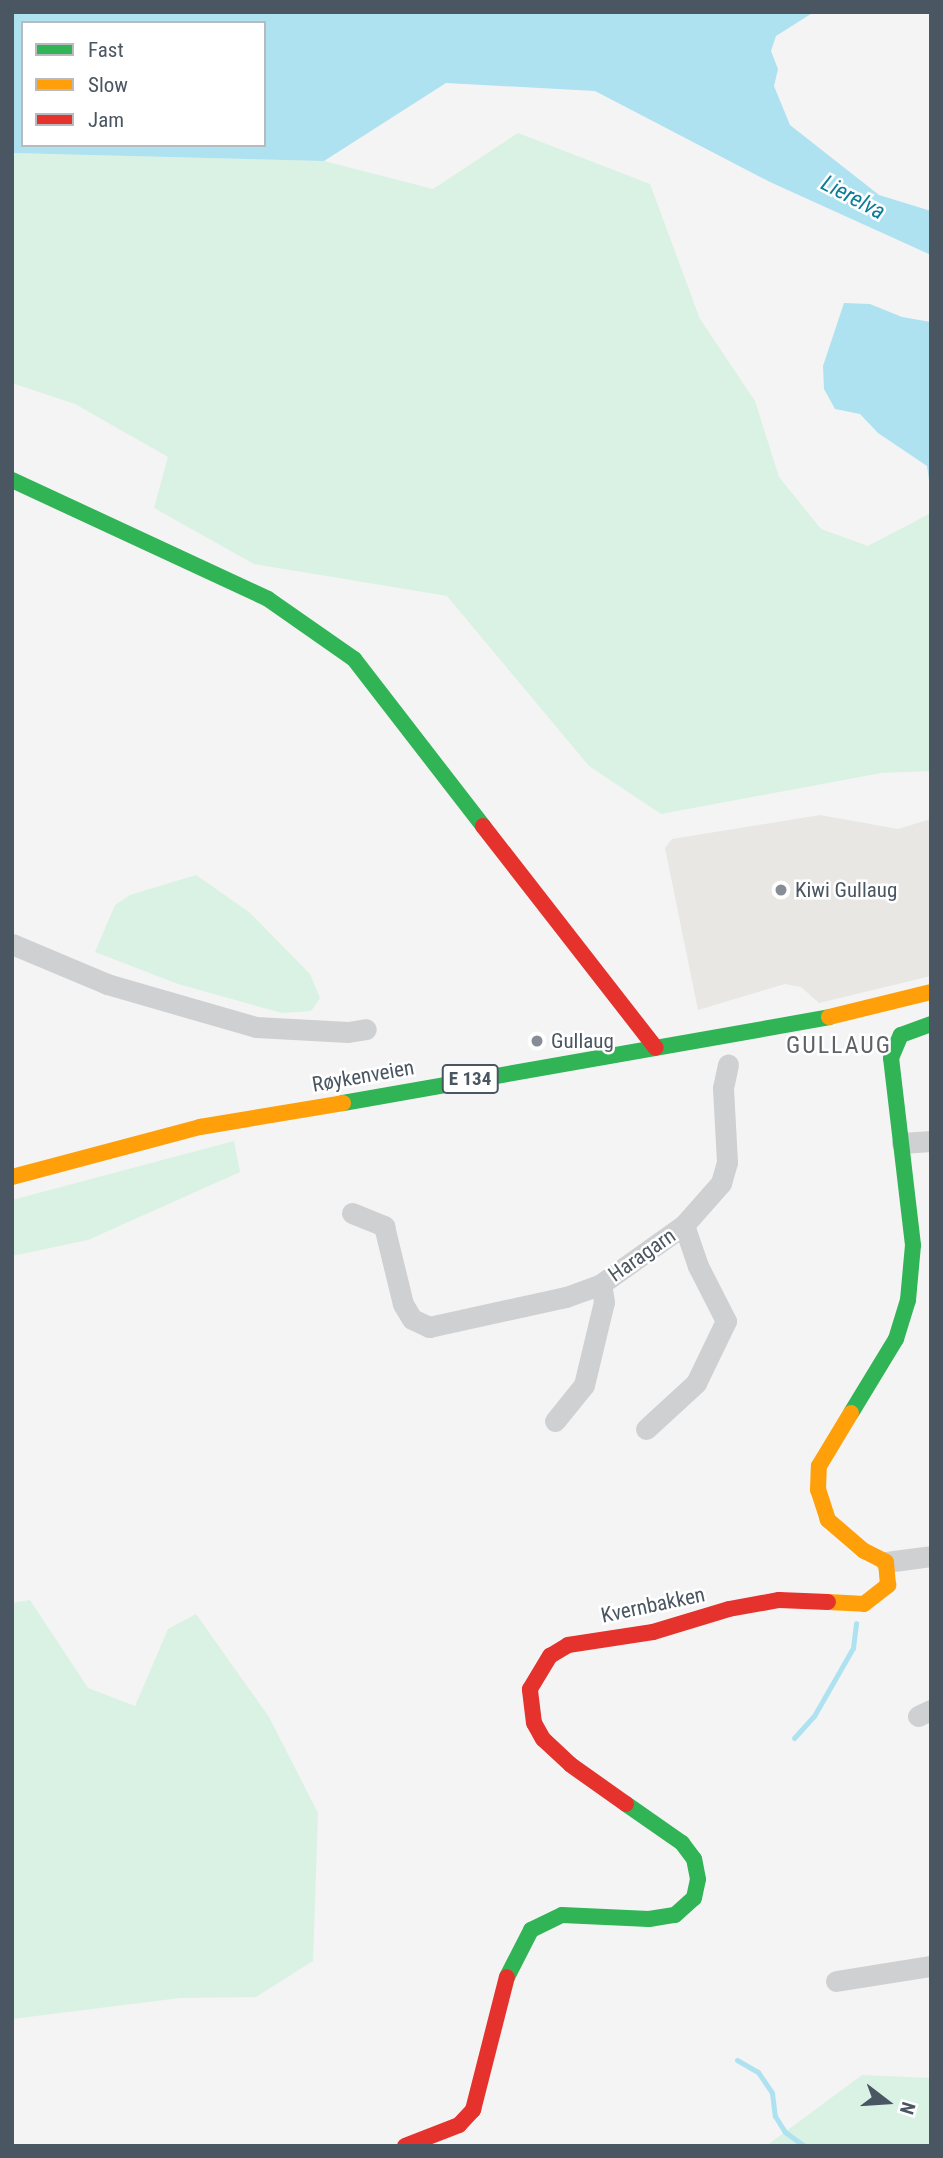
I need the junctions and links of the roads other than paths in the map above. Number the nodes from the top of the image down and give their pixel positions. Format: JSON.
{"nodes":[{"id":1,"x":12,"y":480,"type":"edge"},
{"id":2,"x":12,"y":944,"type":"edge"},
{"id":3,"x":931,"y":992,"type":"edge"},
{"id":4,"x":931,"y":1024,"type":"edge"},
{"id":5,"x":366,"y":1029,"type":"dead end"},
{"id":6,"x":656,"y":1048,"type":"junction"},
{"id":7,"x":728,"y":1065,"type":"dead end"},
{"id":8,"x":931,"y":1141,"type":"edge"},
{"id":9,"x":902,"y":1143,"type":"junction"},
{"id":10,"x":12,"y":1177,"type":"edge"},
{"id":11,"x":352,"y":1213,"type":"dead end"},
{"id":12,"x":684,"y":1225,"type":"junction"},
{"id":13,"x":601,"y":1284,"type":"junction"},
{"id":14,"x":555,"y":1421,"type":"dead end"},
{"id":15,"x":646,"y":1429,"type":"dead end"},
{"id":16,"x":931,"y":1556,"type":"edge"},
{"id":17,"x":886,"y":1562,"type":"junction"},
{"id":18,"x":931,"y":1966,"type":"edge"},
{"id":19,"x":836,"y":1981,"type":"dead end"},
{"id":20,"x":405,"y":2146,"type":"edge"}],
"edges":[{"from":1,"to":6,"type":"main road"},
{"from":2,"to":5,"type":"street"},
{"from":3,"to":6,"type":"main road","name":"Røykenveien","number":"E 134"},
{"from":4,"to":9,"type":"main road"},
{"from":6,"to":10,"type":"main road","name":"Røykenveien","number":"E 134"},
{"from":7,"to":12,"type":"street","name":"Haragarn"},
{"from":8,"to":9,"type":"street"},
{"from":9,"to":17,"type":"main road"},
{"from":11,"to":13,"type":"street","name":"Haragarn"},
{"from":12,"to":13,"type":"street","name":"Haragarn"},
{"from":12,"to":15,"type":"street"},
{"from":13,"to":14,"type":"street"},
{"from":16,"to":17,"type":"street"},
{"from":17,"to":20,"type":"main road","name":"Kvernbakken"},
{"from":18,"to":19,"type":"street"}]}
